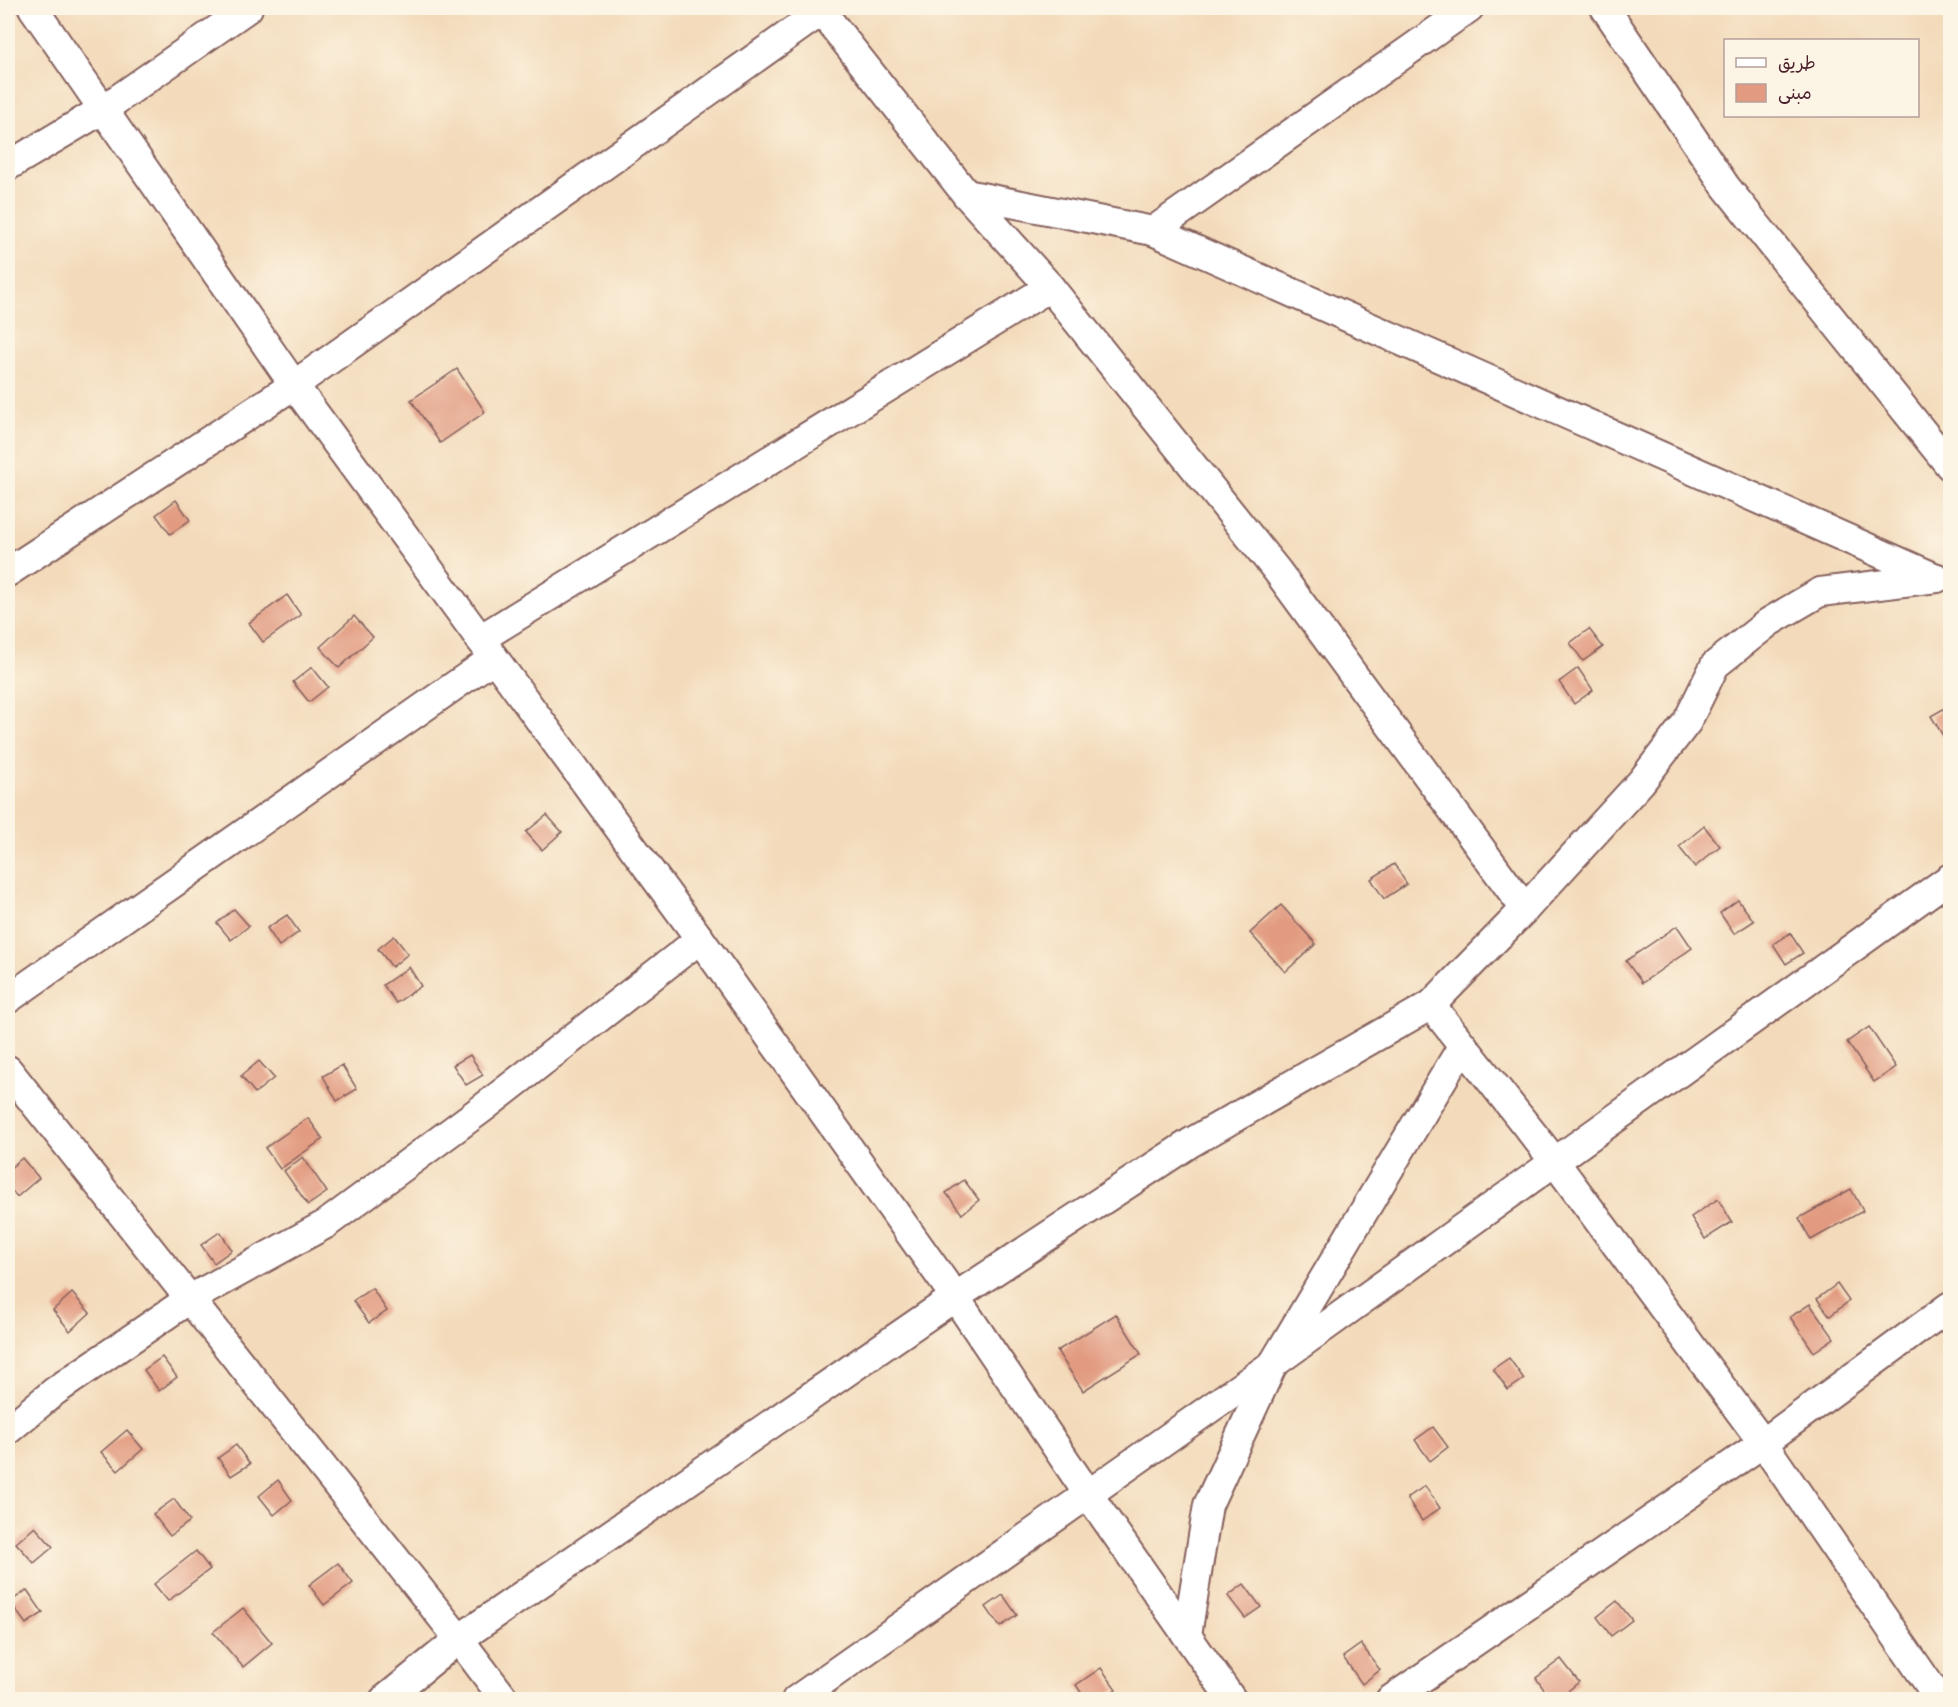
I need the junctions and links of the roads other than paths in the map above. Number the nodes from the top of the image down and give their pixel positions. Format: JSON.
{"nodes":[{"id":1,"x":33,"y":8,"type":"edge"},
{"id":2,"x":248,"y":8,"type":"edge"},
{"id":3,"x":822,"y":8,"type":"edge"},
{"id":4,"x":1469,"y":8,"type":"edge"},
{"id":5,"x":1605,"y":8,"type":"edge"},
{"id":6,"x":105,"y":108,"type":"junction"},
{"id":7,"x":8,"y":166,"type":"edge"},
{"id":8,"x":966,"y":194,"type":"junction"},
{"id":9,"x":1153,"y":231,"type":"junction"},
{"id":10,"x":1050,"y":287,"type":"junction"},
{"id":11,"x":294,"y":385,"type":"junction"},
{"id":12,"x":1950,"y":466,"type":"edge"},
{"id":13,"x":8,"y":572,"type":"edge"},
{"id":14,"x":1943,"y":579,"type":"edge"},
{"id":15,"x":487,"y":648,"type":"junction"},
{"id":16,"x":1950,"y":878,"type":"edge"},
{"id":17,"x":1525,"y":909,"type":"junction"},
{"id":18,"x":700,"y":939,"type":"junction"},
{"id":19,"x":8,"y":999,"type":"edge"},
{"id":20,"x":1431,"y":1005,"type":"junction"},
{"id":21,"x":1463,"y":1046,"type":"junction"},
{"id":22,"x":8,"y":1070,"type":"edge"},
{"id":23,"x":1555,"y":1162,"type":"junction"},
{"id":24,"x":955,"y":1297,"type":"junction"},
{"id":25,"x":188,"y":1300,"type":"junction"},
{"id":26,"x":1950,"y":1306,"type":"edge"},
{"id":27,"x":1273,"y":1364,"type":"junction"},
{"id":28,"x":8,"y":1430,"type":"edge"},
{"id":29,"x":1763,"y":1443,"type":"junction"},
{"id":30,"x":1088,"y":1494,"type":"junction"},
{"id":31,"x":1187,"y":1635,"type":"junction"},
{"id":32,"x":459,"y":1639,"type":"junction"},
{"id":33,"x":384,"y":1700,"type":"edge"},
{"id":34,"x":505,"y":1700,"type":"edge"},
{"id":35,"x":796,"y":1700,"type":"edge"},
{"id":36,"x":1232,"y":1700,"type":"edge"},
{"id":37,"x":1390,"y":1700,"type":"edge"},
{"id":38,"x":1940,"y":1700,"type":"edge"}],
"edges":[{"from":1,"to":6,"type":"street"},
{"from":2,"to":6,"type":"street"},
{"from":3,"to":8,"type":"street"},
{"from":3,"to":11,"type":"street"},
{"from":4,"to":9,"type":"street"},
{"from":5,"to":12,"type":"street"},
{"from":6,"to":7,"type":"street"},
{"from":6,"to":11,"type":"street"},
{"from":8,"to":9,"type":"street"},
{"from":8,"to":10,"type":"street"},
{"from":9,"to":14,"type":"street"},
{"from":10,"to":15,"type":"street"},
{"from":10,"to":17,"type":"street"},
{"from":11,"to":13,"type":"street"},
{"from":11,"to":15,"type":"street"},
{"from":14,"to":17,"type":"street"},
{"from":15,"to":18,"type":"street"},
{"from":15,"to":19,"type":"street"},
{"from":16,"to":23,"type":"street"},
{"from":17,"to":20,"type":"street"},
{"from":18,"to":24,"type":"street"},
{"from":18,"to":25,"type":"street"},
{"from":20,"to":21,"type":"street"},
{"from":20,"to":24,"type":"street"},
{"from":21,"to":23,"type":"street"},
{"from":21,"to":27,"type":"street"},
{"from":22,"to":25,"type":"street"},
{"from":23,"to":27,"type":"street"},
{"from":23,"to":29,"type":"street"},
{"from":24,"to":30,"type":"street"},
{"from":24,"to":32,"type":"street"},
{"from":25,"to":28,"type":"street"},
{"from":25,"to":32,"type":"street"},
{"from":26,"to":29,"type":"street"},
{"from":27,"to":30,"type":"street"},
{"from":27,"to":31,"type":"street"},
{"from":29,"to":37,"type":"street"},
{"from":29,"to":38,"type":"street"},
{"from":30,"to":31,"type":"street"},
{"from":30,"to":35,"type":"street"},
{"from":31,"to":36,"type":"street"},
{"from":32,"to":33,"type":"street"},
{"from":32,"to":34,"type":"street"}]}
